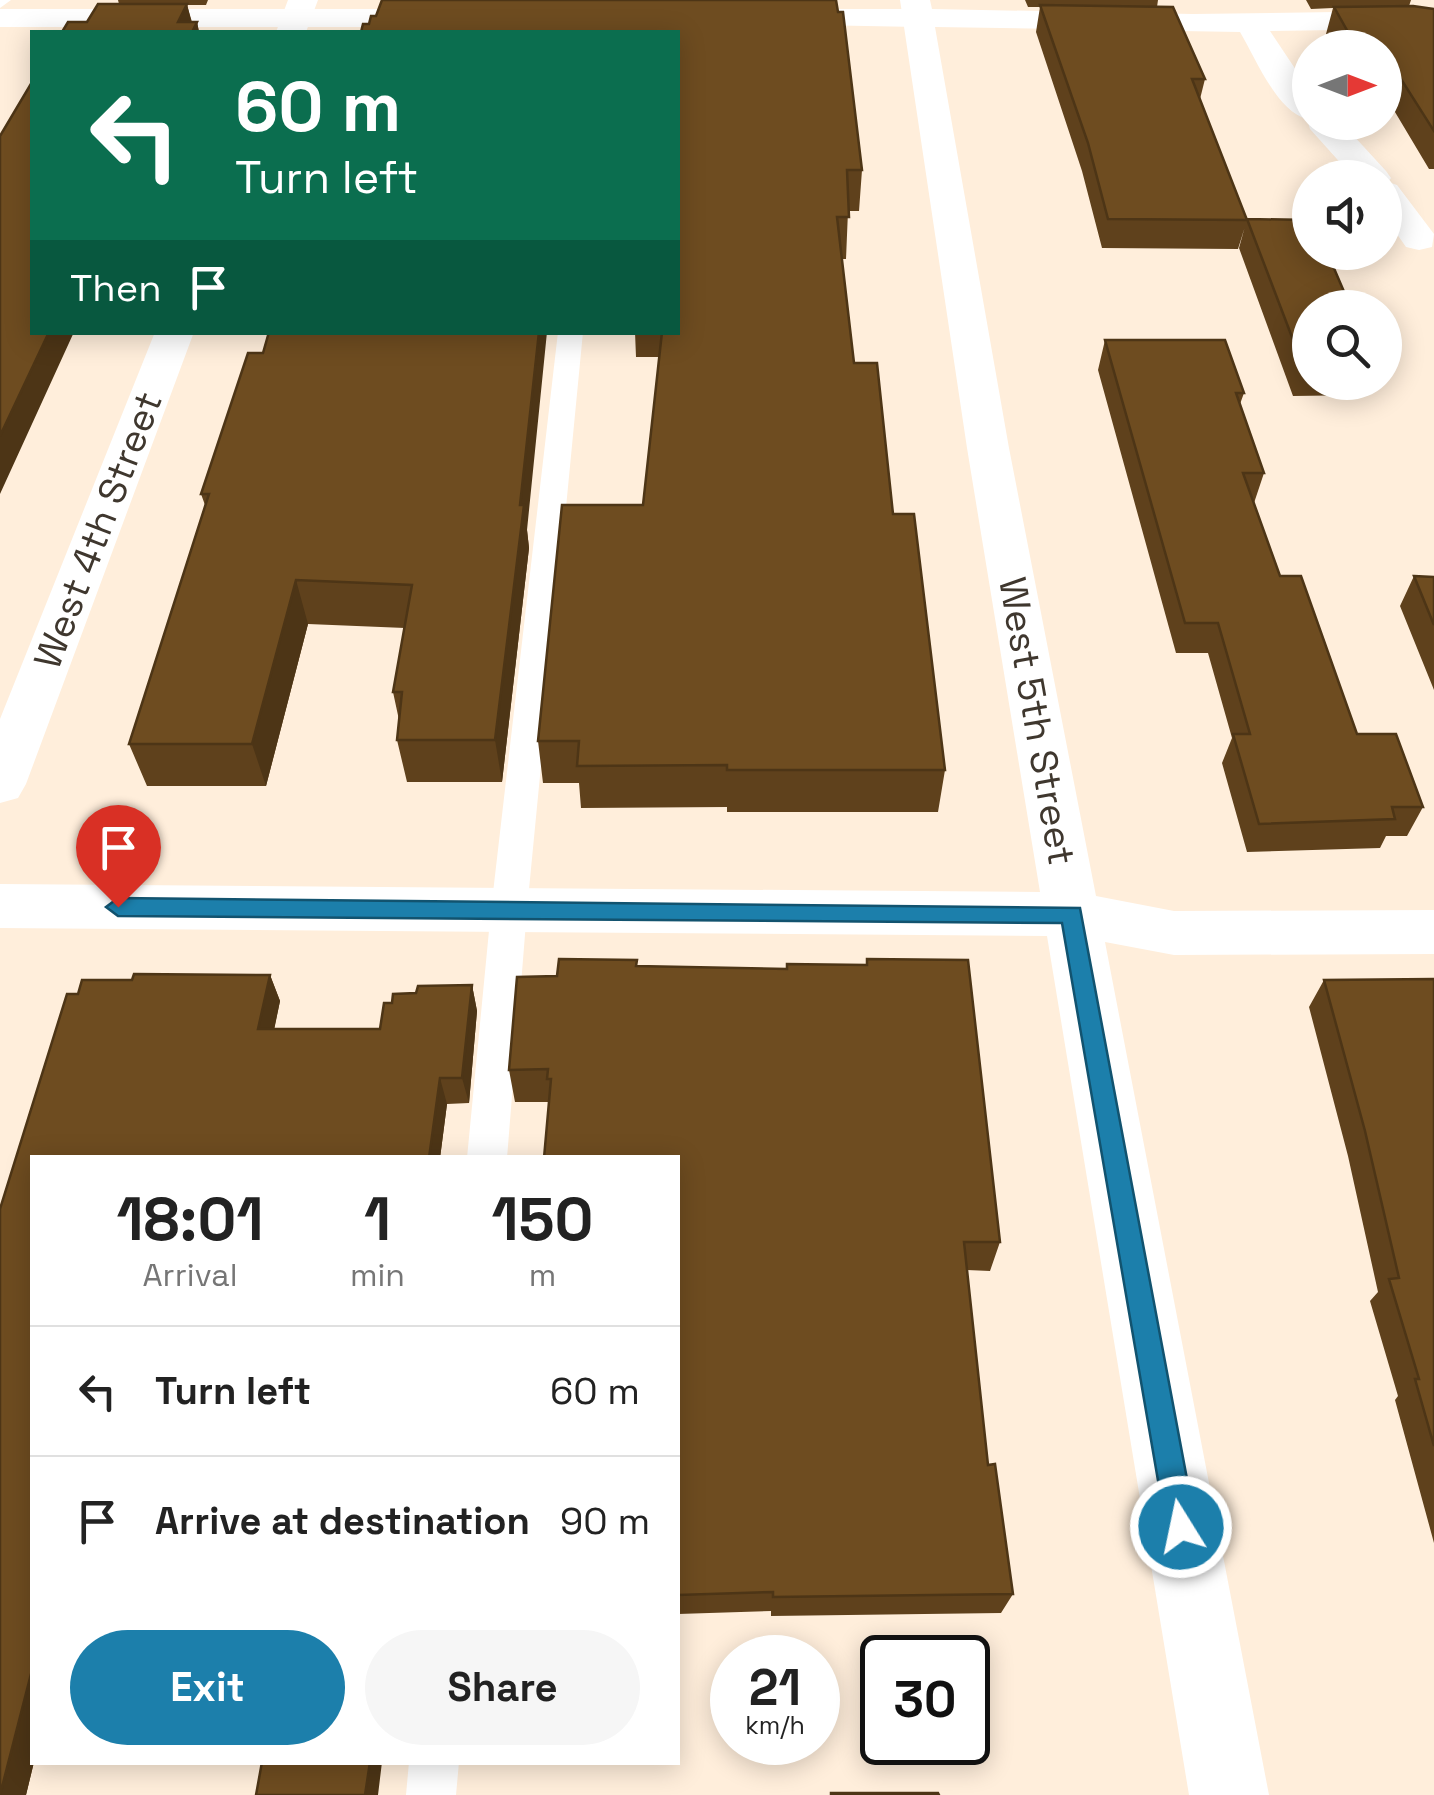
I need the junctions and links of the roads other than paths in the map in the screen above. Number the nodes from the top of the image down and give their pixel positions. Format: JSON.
{"nodes":[{"id":1,"x":917,"y":9,"type":"edge"},
{"id":2,"x":297,"y":17,"type":"edge"},
{"id":3,"x":0,"y":18,"type":"edge"},
{"id":4,"x":470,"y":18,"type":"edge"},
{"id":5,"x":742,"y":18,"type":"edge"},
{"id":6,"x":1248,"y":20,"type":"junction"},
{"id":7,"x":1434,"y":25,"type":"edge"},
{"id":8,"x":1292,"y":90,"type":"edge"},
{"id":9,"x":1339,"y":140,"type":"edge"},
{"id":10,"x":1357,"y":160,"type":"edge"},
{"id":11,"x":1402,"y":216,"type":"edge"},
{"id":12,"x":1418,"y":239,"type":"dead end"},
{"id":13,"x":174,"y":335,"type":"edge"},
{"id":14,"x":571,"y":335,"type":"edge"},
{"id":15,"x":0,"y":784,"type":"edge"},
{"id":16,"x":0,"y":906,"type":"edge"},
{"id":17,"x":510,"y":910,"type":"junction"},
{"id":18,"x":1072,"y":914,"type":"junction"},
{"id":19,"x":1434,"y":932,"type":"edge"},
{"id":20,"x":488,"y":1155,"type":"edge"},
{"id":21,"x":434,"y":1765,"type":"edge"},
{"id":22,"x":431,"y":1795,"type":"edge"},
{"id":23,"x":1229,"y":1795,"type":"edge"}],
"edges":[{"from":1,"to":5,"type":"street"},
{"from":1,"to":6,"type":"street"},
{"from":1,"to":18,"type":"street","name":"West 5th Street"},
{"from":2,"to":3,"type":"street"},
{"from":2,"to":4,"type":"street"},
{"from":6,"to":7,"type":"street"},
{"from":6,"to":8,"type":"street"},
{"from":9,"to":10,"type":"street"},
{"from":11,"to":12,"type":"street"},
{"from":13,"to":15,"type":"street","name":"West 4th Street"},
{"from":14,"to":17,"type":"lane"},
{"from":16,"to":17,"type":"street"},
{"from":17,"to":18,"type":"street"},
{"from":17,"to":20,"type":"lane"},
{"from":18,"to":19,"type":"street"},
{"from":18,"to":23,"type":"street","name":"West 5th Street"},
{"from":21,"to":22,"type":"lane"}]}
